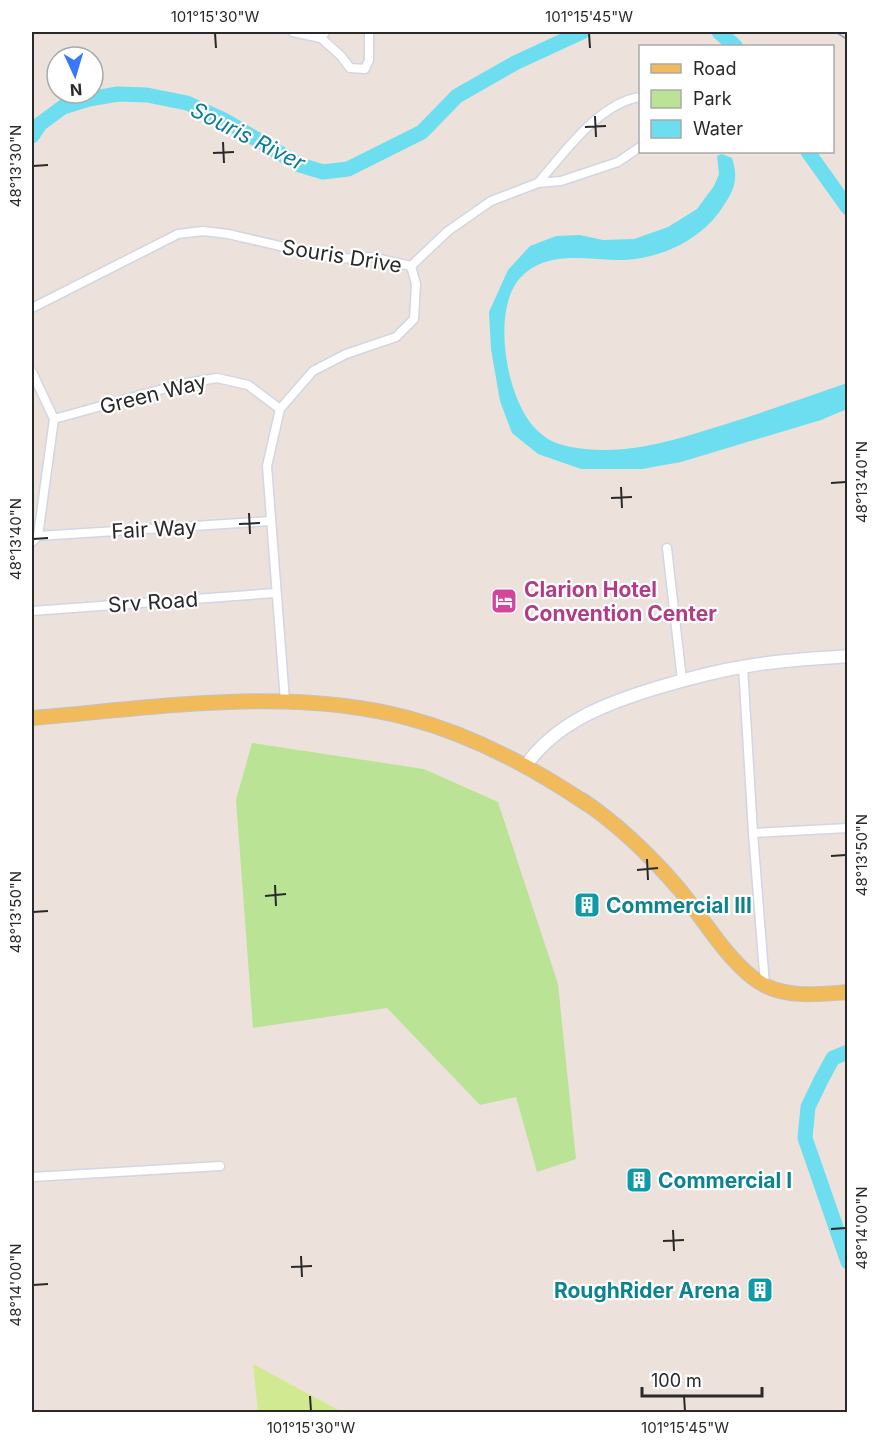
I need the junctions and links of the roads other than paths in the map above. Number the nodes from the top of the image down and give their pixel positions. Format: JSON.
{"nodes":[{"id":1,"x":293,"y":32,"type":"edge"},
{"id":2,"x":369,"y":32,"type":"edge"},
{"id":3,"x":323,"y":35,"type":"edge"},
{"id":4,"x":639,"y":97,"type":"edge"},
{"id":5,"x":639,"y":148,"type":"edge"},
{"id":6,"x":538,"y":183,"type":"junction"},
{"id":7,"x":411,"y":266,"type":"junction"},
{"id":8,"x":32,"y":308,"type":"edge"},
{"id":9,"x":32,"y":372,"type":"edge"},
{"id":10,"x":280,"y":409,"type":"junction"},
{"id":11,"x":54,"y":419,"type":"junction"},
{"id":12,"x":271,"y":521,"type":"junction"},
{"id":13,"x":35,"y":539,"type":"edge"},
{"id":14,"x":668,"y":548,"type":"dead end"},
{"id":15,"x":275,"y":593,"type":"junction"},
{"id":16,"x":32,"y":611,"type":"edge"},
{"id":17,"x":848,"y":656,"type":"edge"},
{"id":18,"x":743,"y":666,"type":"junction"},
{"id":19,"x":682,"y":681,"type":"junction"},
{"id":20,"x":285,"y":701,"type":"junction"},
{"id":21,"x":32,"y":718,"type":"edge"},
{"id":22,"x":526,"y":765,"type":"junction"},
{"id":23,"x":570,"y":792,"type":"junction"},
{"id":24,"x":587,"y":804,"type":"dead end"},
{"id":25,"x":848,"y":828,"type":"edge"},
{"id":26,"x":753,"y":833,"type":"junction"},
{"id":27,"x":765,"y":985,"type":"junction"},
{"id":28,"x":848,"y":992,"type":"edge"},
{"id":29,"x":220,"y":1166,"type":"dead end"},
{"id":30,"x":32,"y":1177,"type":"edge"}],
"edges":[{"from":1,"to":3,"type":"street"},
{"from":2,"to":3,"type":"street"},
{"from":4,"to":6,"type":"street"},
{"from":5,"to":6,"type":"street"},
{"from":6,"to":7,"type":"street"},
{"from":7,"to":8,"type":"street","name":"Souris Drive"},
{"from":7,"to":10,"type":"street","name":"Souris Drive"},
{"from":9,"to":11,"type":"street"},
{"from":10,"to":11,"type":"street","name":"Green Way"},
{"from":10,"to":12,"type":"street","name":"Souris Drive"},
{"from":11,"to":13,"type":"street"},
{"from":12,"to":13,"type":"street","name":"Fair Way"},
{"from":12,"to":15,"type":"street","name":"Souris Drive"},
{"from":14,"to":19,"type":"street"},
{"from":15,"to":16,"type":"street","name":"Srv Road"},
{"from":15,"to":20,"type":"street","name":"Souris Drive"},
{"from":17,"to":18,"type":"street"},
{"from":18,"to":19,"type":"street"},
{"from":18,"to":26,"type":"street"},
{"from":19,"to":22,"type":"street"},
{"from":20,"to":21,"type":"main road"},
{"from":20,"to":22,"type":"main road"},
{"from":22,"to":23,"type":"main road"},
{"from":23,"to":24,"type":"main road"},
{"from":23,"to":27,"type":"main road"},
{"from":25,"to":26,"type":"street"},
{"from":26,"to":27,"type":"street"},
{"from":27,"to":28,"type":"main road"},
{"from":29,"to":30,"type":"street"}]}
